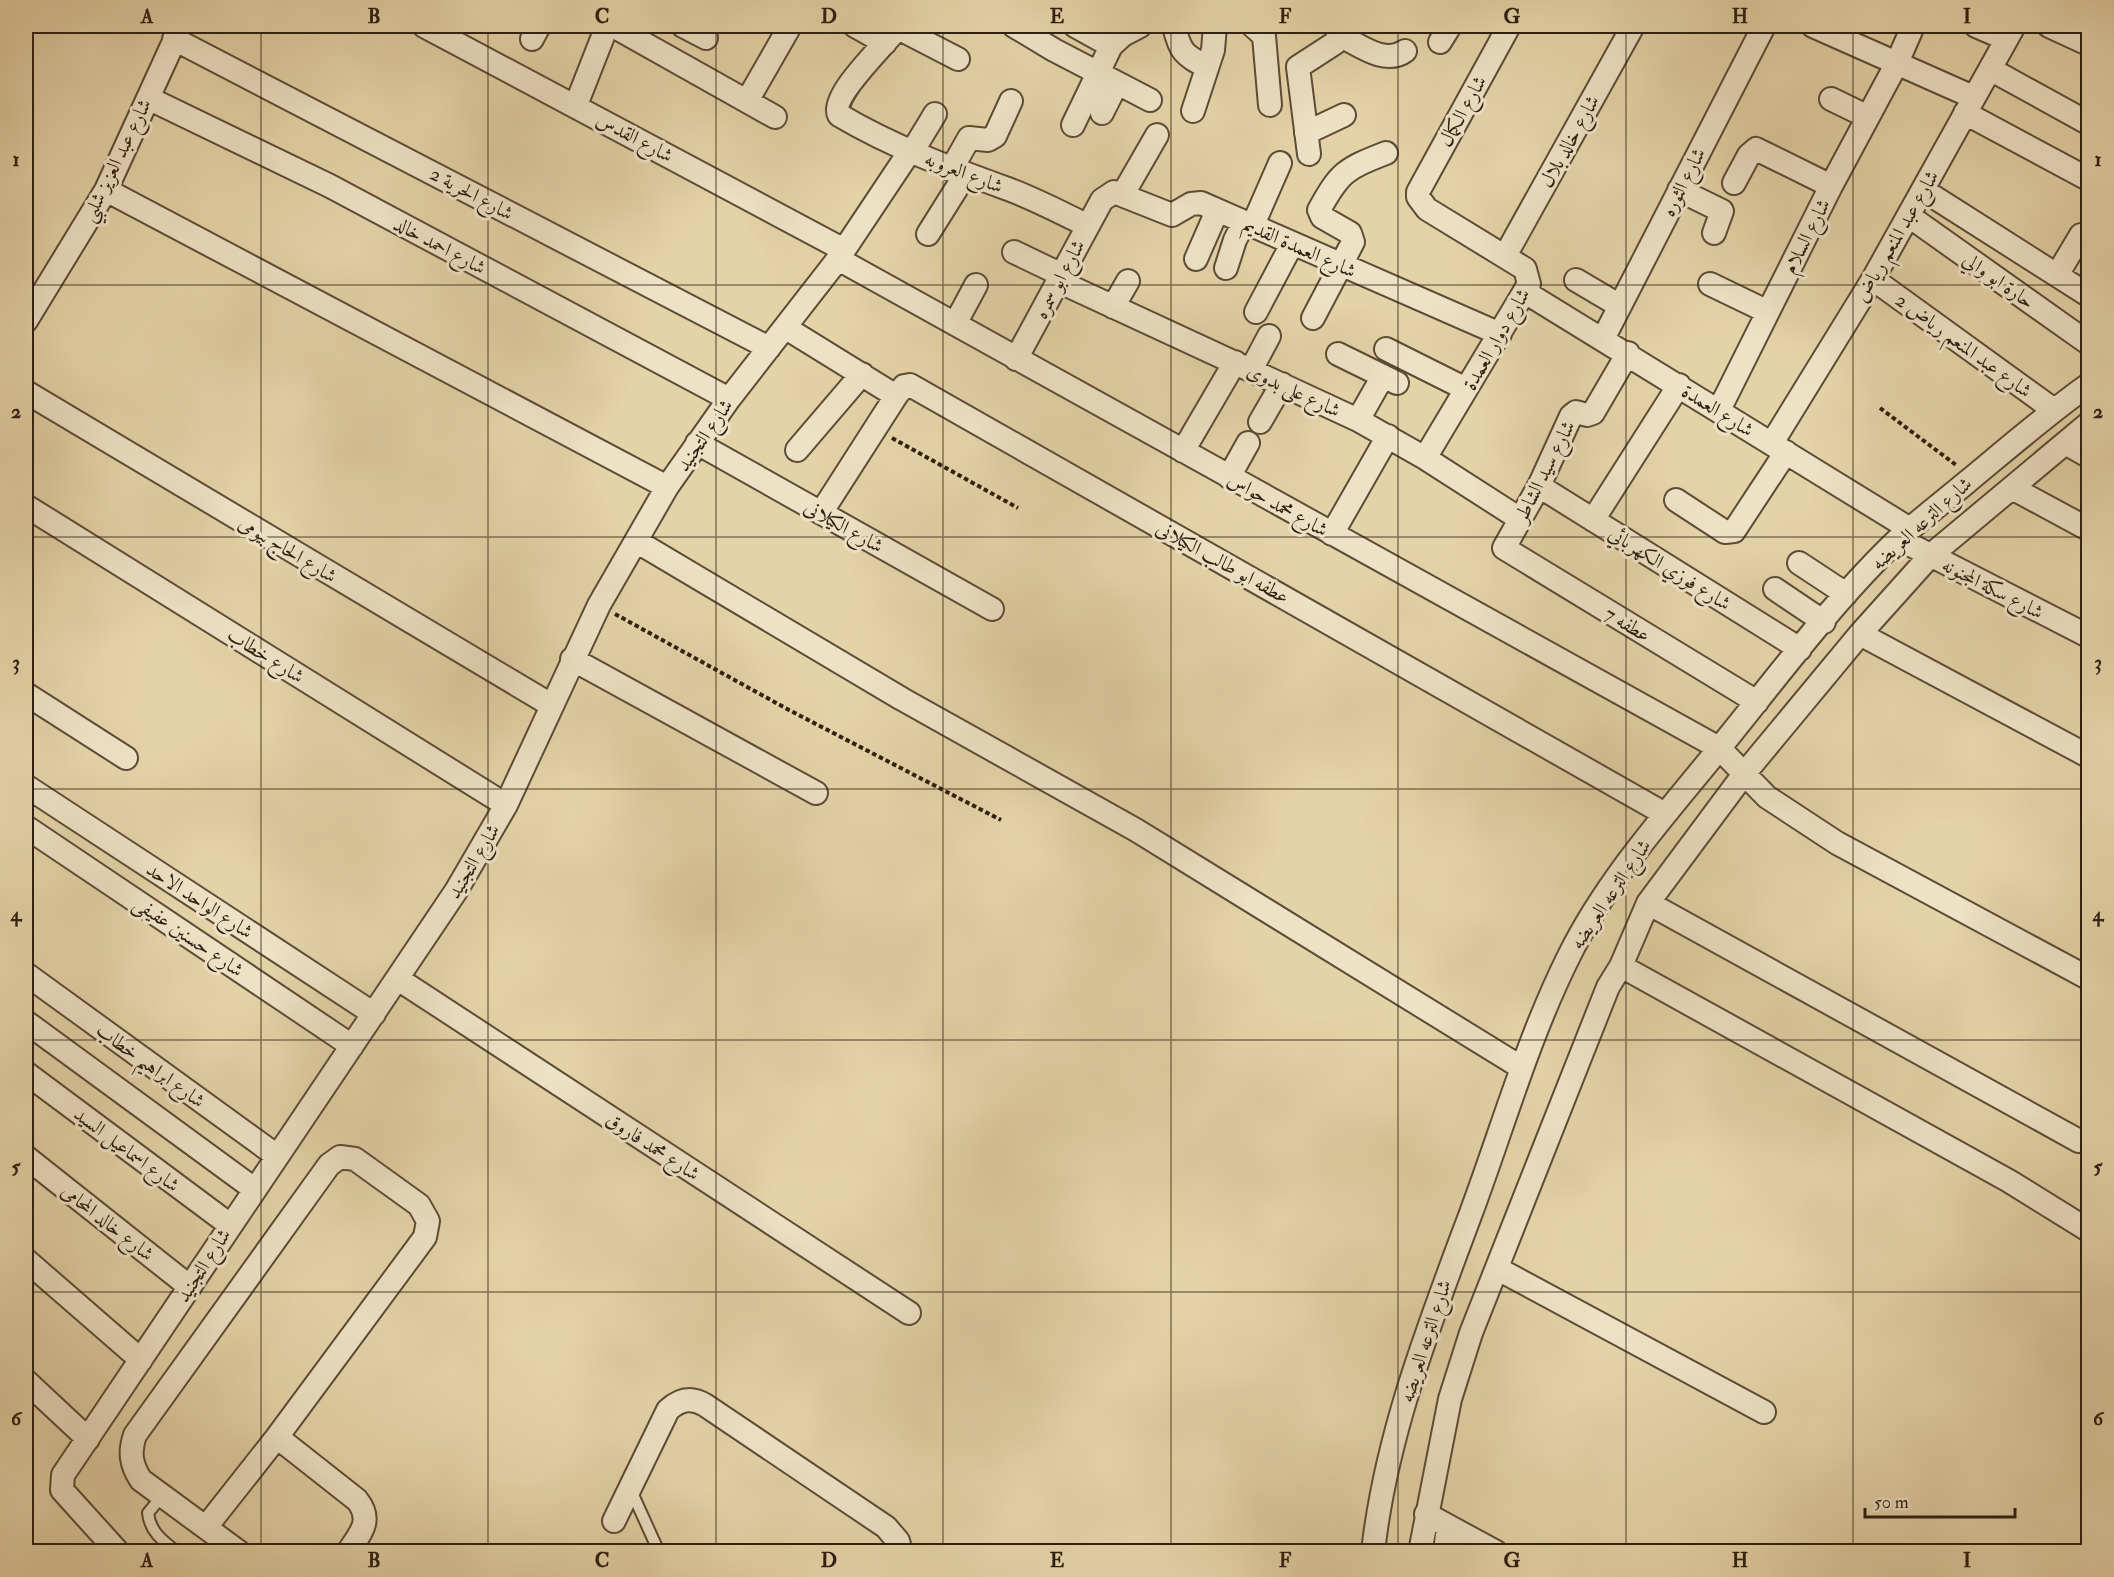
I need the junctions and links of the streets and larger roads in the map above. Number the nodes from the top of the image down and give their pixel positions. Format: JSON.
{"nodes":[{"id":1,"x":424,"y":26,"type":"edge"},
{"id":2,"x":607,"y":26,"type":"edge"},
{"id":3,"x":613,"y":26,"type":"edge"},
{"id":4,"x":683,"y":26,"type":"edge"},
{"id":5,"x":789,"y":26,"type":"edge"},
{"id":6,"x":855,"y":26,"type":"edge"},
{"id":7,"x":1014,"y":26,"type":"edge"},
{"id":8,"x":1075,"y":26,"type":"edge"},
{"id":9,"x":1140,"y":26,"type":"edge"},
{"id":10,"x":1174,"y":26,"type":"edge"},
{"id":11,"x":1215,"y":26,"type":"edge"},
{"id":12,"x":1253,"y":26,"type":"edge"},
{"id":13,"x":1509,"y":26,"type":"edge"},
{"id":14,"x":1633,"y":26,"type":"edge"},
{"id":15,"x":1764,"y":26,"type":"edge"},
{"id":16,"x":1813,"y":26,"type":"edge"},
{"id":17,"x":1913,"y":26,"type":"edge"},
{"id":18,"x":1976,"y":26,"type":"edge"},
{"id":19,"x":2049,"y":26,"type":"edge"},
{"id":20,"x":1341,"y":30,"type":"edge"},
{"id":21,"x":178,"y":32,"type":"edge"},
{"id":22,"x":894,"y":32,"type":"edge"},
{"id":23,"x":2010,"y":32,"type":"edge"},
{"id":24,"x":706,"y":38,"type":"dead end"},
{"id":25,"x":2088,"y":44,"type":"edge"},
{"id":26,"x":1111,"y":46,"type":"junction"},
{"id":27,"x":1405,"y":51,"type":"dead end"},
{"id":28,"x":958,"y":59,"type":"dead end"},
{"id":29,"x":1897,"y":63,"type":"junction"},
{"id":30,"x":1207,"y":67,"type":"junction"},
{"id":31,"x":1990,"y":69,"type":"junction"},
{"id":32,"x":1108,"y":78,"type":"junction"},
{"id":33,"x":148,"y":98,"type":"junction"},
{"id":34,"x":1830,"y":99,"type":"dead end"},
{"id":35,"x":1150,"y":100,"type":"dead end"},
{"id":36,"x":1011,"y":101,"type":"dead end"},
{"id":37,"x":747,"y":102,"type":"junction"},
{"id":38,"x":576,"y":105,"type":"junction"},
{"id":39,"x":1270,"y":105,"type":"dead end"},
{"id":40,"x":1969,"y":105,"type":"junction"},
{"id":41,"x":1193,"y":111,"type":"dead end"},
{"id":42,"x":1102,"y":113,"type":"dead end"},
{"id":43,"x":935,"y":114,"type":"dead end"},
{"id":44,"x":1344,"y":115,"type":"dead end"},
{"id":45,"x":775,"y":117,"type":"dead end"},
{"id":46,"x":1868,"y":117,"type":"junction"},
{"id":47,"x":2088,"y":123,"type":"edge"},
{"id":48,"x":1073,"y":125,"type":"dead end"},
{"id":49,"x":1157,"y":135,"type":"dead end"},
{"id":50,"x":911,"y":152,"type":"junction"},
{"id":51,"x":1386,"y":153,"type":"dead end"},
{"id":52,"x":1280,"y":163,"type":"dead end"},
{"id":53,"x":958,"y":172,"type":"junction"},
{"id":54,"x":2088,"y":179,"type":"edge"},
{"id":55,"x":1734,"y":183,"type":"dead end"},
{"id":56,"x":1831,"y":186,"type":"junction"},
{"id":57,"x":106,"y":190,"type":"junction"},
{"id":58,"x":1679,"y":190,"type":"junction"},
{"id":59,"x":1923,"y":190,"type":"junction"},
{"id":60,"x":1113,"y":197,"type":"junction"},
{"id":61,"x":1418,"y":197,"type":"joint"},
{"id":62,"x":1217,"y":211,"type":"junction"},
{"id":63,"x":1909,"y":216,"type":"junction"},
{"id":64,"x":1248,"y":225,"type":"junction"},
{"id":65,"x":1088,"y":226,"type":"junction"},
{"id":66,"x":1714,"y":233,"type":"dead end"},
{"id":67,"x":928,"y":234,"type":"dead end"},
{"id":68,"x":2081,"y":235,"type":"dead end"},
{"id":69,"x":1292,"y":244,"type":"junction"},
{"id":70,"x":1014,"y":252,"type":"dead end"},
{"id":71,"x":841,"y":255,"type":"junction"},
{"id":72,"x":1506,"y":256,"type":"junction"},
{"id":73,"x":1196,"y":259,"type":"dead end"},
{"id":74,"x":1341,"y":265,"type":"junction"},
{"id":75,"x":1226,"y":268,"type":"dead end"},
{"id":76,"x":2057,"y":275,"type":"junction"},
{"id":77,"x":1060,"y":278,"type":"junction"},
{"id":78,"x":1873,"y":279,"type":"junction"},
{"id":79,"x":1576,"y":280,"type":"dead end"},
{"id":80,"x":1128,"y":281,"type":"dead end"},
{"id":81,"x":1710,"y":284,"type":"dead end"},
{"id":82,"x":976,"y":285,"type":"dead end"},
{"id":83,"x":1525,"y":292,"type":"junction"},
{"id":84,"x":2088,"y":295,"type":"edge"},
{"id":85,"x":1620,"y":306,"type":"junction"},
{"id":86,"x":1113,"y":307,"type":"junction"},
{"id":87,"x":1256,"y":312,"type":"dead end"},
{"id":88,"x":1768,"y":312,"type":"junction"},
{"id":89,"x":1313,"y":318,"type":"dead end"},
{"id":90,"x":26,"y":321,"type":"edge"},
{"id":91,"x":955,"y":324,"type":"junction"},
{"id":92,"x":786,"y":328,"type":"junction"},
{"id":93,"x":1500,"y":334,"type":"junction"},
{"id":94,"x":1269,"y":336,"type":"dead end"},
{"id":95,"x":1603,"y":339,"type":"junction"},
{"id":96,"x":2088,"y":344,"type":"edge"},
{"id":97,"x":769,"y":348,"type":"junction"},
{"id":98,"x":1386,"y":349,"type":"dead end"},
{"id":99,"x":1628,"y":353,"type":"junction"},
{"id":100,"x":1338,"y":354,"type":"dead end"},
{"id":101,"x":1016,"y":358,"type":"junction"},
{"id":102,"x":1243,"y":366,"type":"junction"},
{"id":103,"x":861,"y":374,"type":"junction"},
{"id":104,"x":1282,"y":384,"type":"junction"},
{"id":105,"x":1679,"y":385,"type":"junction"},
{"id":106,"x":2088,"y":385,"type":"edge"},
{"id":107,"x":1466,"y":389,"type":"junction"},
{"id":108,"x":26,"y":392,"type":"edge"},
{"id":109,"x":896,"y":396,"type":"junction"},
{"id":110,"x":729,"y":399,"type":"junction"},
{"id":111,"x":1719,"y":410,"type":"junction"},
{"id":112,"x":2054,"y":410,"type":"junction"},
{"id":113,"x":1358,"y":420,"type":"junction"},
{"id":114,"x":1260,"y":423,"type":"dead end"},
{"id":115,"x":2088,"y":424,"type":"edge"},
{"id":116,"x":1388,"y":436,"type":"junction"},
{"id":117,"x":697,"y":443,"type":"junction"},
{"id":118,"x":1248,"y":443,"type":"dead end"},
{"id":119,"x":2065,"y":443,"type":"junction"},
{"id":120,"x":1779,"y":448,"type":"junction"},
{"id":121,"x":797,"y":450,"type":"dead end"},
{"id":122,"x":1183,"y":451,"type":"junction"},
{"id":123,"x":2088,"y":456,"type":"edge"},
{"id":124,"x":1425,"y":458,"type":"junction"},
{"id":125,"x":1228,"y":477,"type":"junction"},
{"id":126,"x":1539,"y":486,"type":"junction"},
{"id":127,"x":667,"y":487,"type":"junction"},
{"id":128,"x":2012,"y":488,"type":"junction"},
{"id":129,"x":1676,"y":500,"type":"dead end"},
{"id":130,"x":26,"y":506,"type":"edge"},
{"id":131,"x":821,"y":513,"type":"junction"},
{"id":132,"x":1520,"y":519,"type":"junction"},
{"id":133,"x":1593,"y":520,"type":"junction"},
{"id":134,"x":2088,"y":529,"type":"edge"},
{"id":135,"x":1332,"y":534,"type":"junction"},
{"id":136,"x":1905,"y":534,"type":"junction"},
{"id":137,"x":636,"y":541,"type":"junction"},
{"id":138,"x":1505,"y":543,"type":"joint"},
{"id":139,"x":1930,"y":556,"type":"junction"},
{"id":140,"x":1799,"y":563,"type":"dead end"},
{"id":141,"x":1775,"y":589,"type":"dead end"},
{"id":142,"x":1846,"y":594,"type":"junction"},
{"id":143,"x":992,"y":609,"type":"dead end"},
{"id":144,"x":1824,"y":622,"type":"junction"},
{"id":145,"x":1860,"y":634,"type":"junction"},
{"id":146,"x":2088,"y":636,"type":"edge"},
{"id":147,"x":1800,"y":649,"type":"junction"},
{"id":148,"x":572,"y":659,"type":"junction"},
{"id":149,"x":26,"y":694,"type":"edge"},
{"id":150,"x":1757,"y":702,"type":"junction"},
{"id":151,"x":551,"y":705,"type":"junction"},
{"id":152,"x":1719,"y":748,"type":"junction"},
{"id":153,"x":2088,"y":756,"type":"edge"},
{"id":154,"x":126,"y":758,"type":"dead end"},
{"id":155,"x":1744,"y":774,"type":"junction"},
{"id":156,"x":26,"y":786,"type":"edge"},
{"id":157,"x":816,"y":793,"type":"dead end"},
{"id":158,"x":506,"y":805,"type":"junction"},
{"id":159,"x":1665,"y":814,"type":"junction"},
{"id":160,"x":26,"y":827,"type":"edge"},
{"id":161,"x":1648,"y":903,"type":"junction"},
{"id":162,"x":1620,"y":966,"type":"junction"},
{"id":163,"x":26,"y":974,"type":"edge"},
{"id":164,"x":2088,"y":978,"type":"edge"},
{"id":165,"x":398,"y":979,"type":"junction"},
{"id":166,"x":374,"y":1014,"type":"junction"},
{"id":167,"x":26,"y":1022,"type":"edge"},
{"id":168,"x":352,"y":1046,"type":"junction"},
{"id":169,"x":1522,"y":1068,"type":"junction"},
{"id":170,"x":26,"y":1073,"type":"edge"},
{"id":171,"x":2079,"y":1141,"type":"dead end"},
{"id":172,"x":26,"y":1156,"type":"edge"},
{"id":173,"x":277,"y":1156,"type":"junction"},
{"id":174,"x":254,"y":1189,"type":"junction"},
{"id":175,"x":230,"y":1225,"type":"junction"},
{"id":176,"x":2088,"y":1230,"type":"edge"},
{"id":177,"x":26,"y":1260,"type":"edge"},
{"id":178,"x":1498,"y":1269,"type":"junction"},
{"id":179,"x":189,"y":1287,"type":"junction"},
{"id":180,"x":909,"y":1313,"type":"dead end"},
{"id":181,"x":141,"y":1360,"type":"junction"},
{"id":182,"x":26,"y":1381,"type":"edge"},
{"id":183,"x":1764,"y":1413,"type":"dead end"},
{"id":184,"x":277,"y":1437,"type":"junction"},
{"id":185,"x":88,"y":1439,"type":"junction"},
{"id":186,"x":1426,"y":1514,"type":"junction"},
{"id":187,"x":614,"y":1521,"type":"dead end"},
{"id":188,"x":1448,"y":1526,"type":"junction"},
{"id":189,"x":206,"y":1527,"type":"junction"},
{"id":190,"x":118,"y":1551,"type":"edge"},
{"id":191,"x":239,"y":1551,"type":"edge"},
{"id":192,"x":348,"y":1551,"type":"edge"},
{"id":193,"x":901,"y":1551,"type":"edge"},
{"id":194,"x":1373,"y":1551,"type":"edge"},
{"id":195,"x":1420,"y":1551,"type":"edge"},
{"id":196,"x":1445,"y":1551,"type":"edge"},
{"id":197,"x":1496,"y":1551,"type":"edge"}],
"edges":[{"from":1,"to":38,"type":"street","name":"شارع القدس"},
{"from":2,"to":38,"type":"street"},
{"from":3,"to":37,"type":"street"},
{"from":4,"to":24,"type":"street"},
{"from":5,"to":37,"type":"street"},
{"from":6,"to":22,"type":"street"},
{"from":7,"to":32,"type":"street"},
{"from":8,"to":26,"type":"street"},
{"from":9,"to":26,"type":"street"},
{"from":10,"to":30,"type":"street"},
{"from":11,"to":30,"type":"street"},
{"from":12,"to":39,"type":"street"},
{"from":13,"to":61,"type":"street","name":"شارع الكمال"},
{"from":14,"to":72,"type":"street","name":"شارع خالد بلال"},
{"from":15,"to":58,"type":"street","name":"شارع الثوره"},
{"from":16,"to":29,"type":"street"},
{"from":17,"to":29,"type":"street","name":"شارع السلام"},
{"from":18,"to":23,"type":"street"},
{"from":19,"to":25,"type":"street"},
{"from":20,"to":27,"type":"street"},
{"from":20,"to":44,"type":"street"},
{"from":21,"to":33,"type":"street","name":"شارع عبد العزيز شلبي"},
{"from":21,"to":97,"type":"street","name":"شارع الحرية 2"},
{"from":22,"to":28,"type":"street"},
{"from":22,"to":50,"type":"street","name":"شارع العروبه"},
{"from":23,"to":31,"type":"street","name":"شارع عبد المنعم رياض"},
{"from":26,"to":32,"type":"street"},
{"from":29,"to":40,"type":"street"},
{"from":29,"to":46,"type":"street","name":"شارع السلام"},
{"from":30,"to":41,"type":"street"},
{"from":31,"to":40,"type":"street","name":"شارع عبد المنعم رياض"},
{"from":31,"to":47,"type":"street"},
{"from":32,"to":35,"type":"street"},
{"from":32,"to":42,"type":"street"},
{"from":32,"to":48,"type":"street"},
{"from":33,"to":57,"type":"street","name":"شارع عبد العزيز شلبي"},
{"from":33,"to":110,"type":"street","name":"شارع احمد خالد"},
{"from":34,"to":46,"type":"street"},
{"from":36,"to":53,"type":"street"},
{"from":37,"to":45,"type":"street"},
{"from":38,"to":71,"type":"street","name":"شارع القدس"},
{"from":40,"to":54,"type":"street"},
{"from":40,"to":59,"type":"street","name":"شارع عبد المنعم رياض"},
{"from":43,"to":50,"type":"street","name":"شارع التجنيد"},
{"from":46,"to":56,"type":"street","name":"شارع السلام"},
{"from":49,"to":60,"type":"street","name":"شارع ابو سمره"},
{"from":50,"to":53,"type":"street","name":"شارع العروبه"},
{"from":50,"to":71,"type":"street","name":"شارع التجنيد"},
{"from":51,"to":74,"type":"street"},
{"from":52,"to":64,"type":"street"},
{"from":53,"to":65,"type":"street","name":"شارع العروبه"},
{"from":53,"to":67,"type":"street"},
{"from":55,"to":56,"type":"street"},
{"from":56,"to":88,"type":"street","name":"شارع السلام"},
{"from":57,"to":90,"type":"street","name":"شارع عبد العزيز شلبي"},
{"from":57,"to":127,"type":"street"},
{"from":58,"to":66,"type":"street"},
{"from":58,"to":85,"type":"street","name":"شارع الثوره"},
{"from":59,"to":63,"type":"street","name":"شارع عبد المنعم رياض"},
{"from":59,"to":76,"type":"street"},
{"from":60,"to":62,"type":"street","name":"شارع العمدة القديم"},
{"from":60,"to":65,"type":"street","name":"شارع ابو سمره"},
{"from":61,"to":72,"type":"street","name":"شارع دوار العمدة"},
{"from":62,"to":64,"type":"street","name":"شارع العمدة القديم"},
{"from":62,"to":73,"type":"street"},
{"from":63,"to":78,"type":"street","name":"شارع عبد المنعم رياض"},
{"from":63,"to":96,"type":"street","name":"حارة ابو والي"},
{"from":64,"to":69,"type":"street","name":"شارع العمدة القديم"},
{"from":64,"to":75,"type":"street"},
{"from":65,"to":77,"type":"street","name":"شارع ابو سمره"},
{"from":68,"to":76,"type":"street"},
{"from":69,"to":74,"type":"street","name":"شارع العمدة القديم"},
{"from":69,"to":87,"type":"street"},
{"from":70,"to":77,"type":"street","name":"شارع على بدوى"},
{"from":71,"to":91,"type":"street","name":"شارع محمد حواس"},
{"from":71,"to":92,"type":"street","name":"شارع التجنيد"},
{"from":72,"to":83,"type":"street","name":"شارع دوار العمدة"},
{"from":74,"to":89,"type":"street"},
{"from":74,"to":93,"type":"street","name":"شارع العمدة القديم"},
{"from":76,"to":84,"type":"street"},
{"from":77,"to":86,"type":"street","name":"شارع على بدوى"},
{"from":77,"to":101,"type":"street","name":"شارع ابو سمره"},
{"from":78,"to":112,"type":"street","name":"شارع عبد المنعم رياض 2"},
{"from":78,"to":120,"type":"street","name":"شارع عبد المنعم رياض"},
{"from":79,"to":85,"type":"street"},
{"from":80,"to":86,"type":"street"},
{"from":81,"to":88,"type":"street"},
{"from":82,"to":91,"type":"street"},
{"from":83,"to":93,"type":"street","name":"شارع دوار العمدة"},
{"from":83,"to":95,"type":"street","name":"شارع العمدة"},
{"from":85,"to":95,"type":"street","name":"شارع الثوره"},
{"from":86,"to":102,"type":"street","name":"شارع على بدوى"},
{"from":88,"to":111,"type":"street","name":"شارع السلام"},
{"from":91,"to":101,"type":"street","name":"شارع محمد حواس"},
{"from":92,"to":97,"type":"street","name":"شارع التجنيد"},
{"from":92,"to":103,"type":"street"},
{"from":93,"to":107,"type":"street","name":"شارع دوار العمدة"},
{"from":94,"to":102,"type":"street"},
{"from":95,"to":99,"type":"street","name":"شارع العمدة"},
{"from":97,"to":110,"type":"street","name":"شارع التجنيد"},
{"from":98,"to":107,"type":"street"},
{"from":99,"to":105,"type":"street","name":"شارع العمدة"},
{"from":99,"to":126,"type":"street","name":"شارع سيد الشاطر"},
{"from":100,"to":113,"type":"street"},
{"from":101,"to":122,"type":"street","name":"شارع محمد حواس"},
{"from":102,"to":104,"type":"street","name":"شارع على بدوى"},
{"from":102,"to":122,"type":"street"},
{"from":103,"to":109,"type":"street"},
{"from":103,"to":121,"type":"street"},
{"from":104,"to":113,"type":"street","name":"شارع على بدوى"},
{"from":104,"to":114,"type":"street"},
{"from":105,"to":111,"type":"street","name":"شارع العمدة"},
{"from":105,"to":133,"type":"street"},
{"from":106,"to":112,"type":"street","name":"شارع الترعه العريضه"},
{"from":107,"to":124,"type":"street","name":"شارع دوار العمدة"},
{"from":108,"to":151,"type":"street","name":"شارع الحاج بيومى"},
{"from":109,"to":131,"type":"street"},
{"from":109,"to":159,"type":"street","name":"عطفه ابو طالب الكيلانى"},
{"from":110,"to":117,"type":"street","name":"شارع التجنيد"},
{"from":111,"to":120,"type":"street","name":"شارع العمدة"},
{"from":112,"to":136,"type":"street","name":"شارع الترعه العريضه"},
{"from":113,"to":116,"type":"street","name":"شارع على بدوى"},
{"from":115,"to":119,"type":"street","name":"شارع الترعه العريضه"},
{"from":116,"to":124,"type":"street","name":"شارع على بدوى"},
{"from":116,"to":135,"type":"street"},
{"from":117,"to":127,"type":"street","name":"شارع التجنيد"},
{"from":117,"to":131,"type":"street","name":"شارع الكيلانى"},
{"from":118,"to":125,"type":"street"},
{"from":119,"to":123,"type":"street"},
{"from":119,"to":128,"type":"street","name":"شارع الترعه العريضه"},
{"from":120,"to":129,"type":"street","name":"شارع عبد المنعم رياض"},
{"from":120,"to":136,"type":"street","name":"شارع العمدة"},
{"from":122,"to":125,"type":"street","name":"شارع محمد حواس"},
{"from":124,"to":132,"type":"street","name":"شارع على بدوى"},
{"from":125,"to":135,"type":"street","name":"شارع محمد حواس"},
{"from":126,"to":132,"type":"street","name":"شارع سيد الشاطر"},
{"from":126,"to":133,"type":"street","name":"شارع فوزي الكهربائي"},
{"from":127,"to":137,"type":"street","name":"شارع التجنيد"},
{"from":128,"to":134,"type":"street"},
{"from":128,"to":139,"type":"street","name":"شارع الترعه العريضه"},
{"from":130,"to":158,"type":"street","name":"شارع خطاب"},
{"from":131,"to":143,"type":"street","name":"شارع الكيلانى"},
{"from":132,"to":138,"type":"street","name":"شارع سيد الشاطر"},
{"from":133,"to":147,"type":"street","name":"شارع فوزي الكهربائي"},
{"from":135,"to":152,"type":"street","name":"شارع محمد حواس"},
{"from":136,"to":139,"type":"street","name":"شارع سكة المجنونه"},
{"from":136,"to":142,"type":"street","name":"شارع الترعه العريضه"},
{"from":137,"to":148,"type":"street","name":"شارع التجنيد"},
{"from":137,"to":169,"type":"street"},
{"from":138,"to":150,"type":"street","name":"عطفه 7"},
{"from":139,"to":145,"type":"street","name":"شارع الترعه العريضه"},
{"from":139,"to":146,"type":"street","name":"شارع سكة المجنونه"},
{"from":140,"to":142,"type":"street"},
{"from":141,"to":144,"type":"street"},
{"from":142,"to":144,"type":"street","name":"شارع الترعه العريضه"},
{"from":144,"to":147,"type":"street","name":"شارع الترعه العريضه"},
{"from":145,"to":153,"type":"street"},
{"from":145,"to":155,"type":"street","name":"شارع الترعه العريضه"},
{"from":147,"to":150,"type":"street","name":"شارع الترعه العريضه"},
{"from":148,"to":151,"type":"street","name":"شارع التجنيد"},
{"from":148,"to":157,"type":"street"},
{"from":149,"to":154,"type":"street"},
{"from":150,"to":152,"type":"street","name":"شارع الترعه العريضه"},
{"from":151,"to":158,"type":"street","name":"شارع التجنيد"},
{"from":152,"to":155,"type":"street","name":"شارع محمد حواس"},
{"from":152,"to":159,"type":"street","name":"شارع الترعه العريضه"},
{"from":155,"to":161,"type":"street","name":"شارع الترعه العريضه"},
{"from":155,"to":164,"type":"street","name":"شارع محمد حواس"},
{"from":156,"to":166,"type":"street","name":"شارع الواحد الاحد"},
{"from":158,"to":165,"type":"street","name":"شارع التجنيد"},
{"from":159,"to":169,"type":"street","name":"شارع الترعه العريضه"},
{"from":160,"to":168,"type":"street","name":"شارع حسنين عفيفى"},
{"from":161,"to":162,"type":"street","name":"شارع الترعه العريضه"},
{"from":161,"to":171,"type":"street"},
{"from":162,"to":176,"type":"street"},
{"from":162,"to":178,"type":"street","name":"شارع الترعه العريضه"},
{"from":163,"to":173,"type":"street","name":"شارع ابراهيم خطاب"},
{"from":165,"to":166,"type":"street","name":"شارع التجنيد"},
{"from":165,"to":180,"type":"street","name":"شارع محمد فاروق"},
{"from":166,"to":168,"type":"street","name":"شارع التجنيد"},
{"from":167,"to":174,"type":"street"},
{"from":168,"to":173,"type":"street","name":"شارع التجنيد"},
{"from":169,"to":194,"type":"street","name":"شارع الترعه العريضه"},
{"from":170,"to":175,"type":"street","name":"شارع اسماعيل السيد"},
{"from":172,"to":179,"type":"street","name":"شارع خالد المحامى"},
{"from":173,"to":174,"type":"street","name":"شارع التجنيد"},
{"from":174,"to":175,"type":"street","name":"شارع التجنيد"},
{"from":175,"to":179,"type":"street","name":"شارع التجنيد"},
{"from":177,"to":181,"type":"street"},
{"from":178,"to":183,"type":"street"},
{"from":178,"to":186,"type":"street","name":"شارع الترعه العريضه"},
{"from":179,"to":181,"type":"street","name":"شارع التجنيد"},
{"from":181,"to":185,"type":"street","name":"شارع التجنيد"},
{"from":182,"to":185,"type":"street"},
{"from":184,"to":189,"type":"street"},
{"from":184,"to":189,"type":"street"},
{"from":184,"to":192,"type":"street"},
{"from":185,"to":190,"type":"street","name":"شارع التجنيد"},
{"from":186,"to":188,"type":"street"},
{"from":186,"to":195,"type":"street","name":"شارع الترعه العريضه"},
{"from":187,"to":193,"type":"street"},
{"from":188,"to":196,"type":"street"},
{"from":188,"to":197,"type":"street"},
{"from":189,"to":191,"type":"street"}]}
